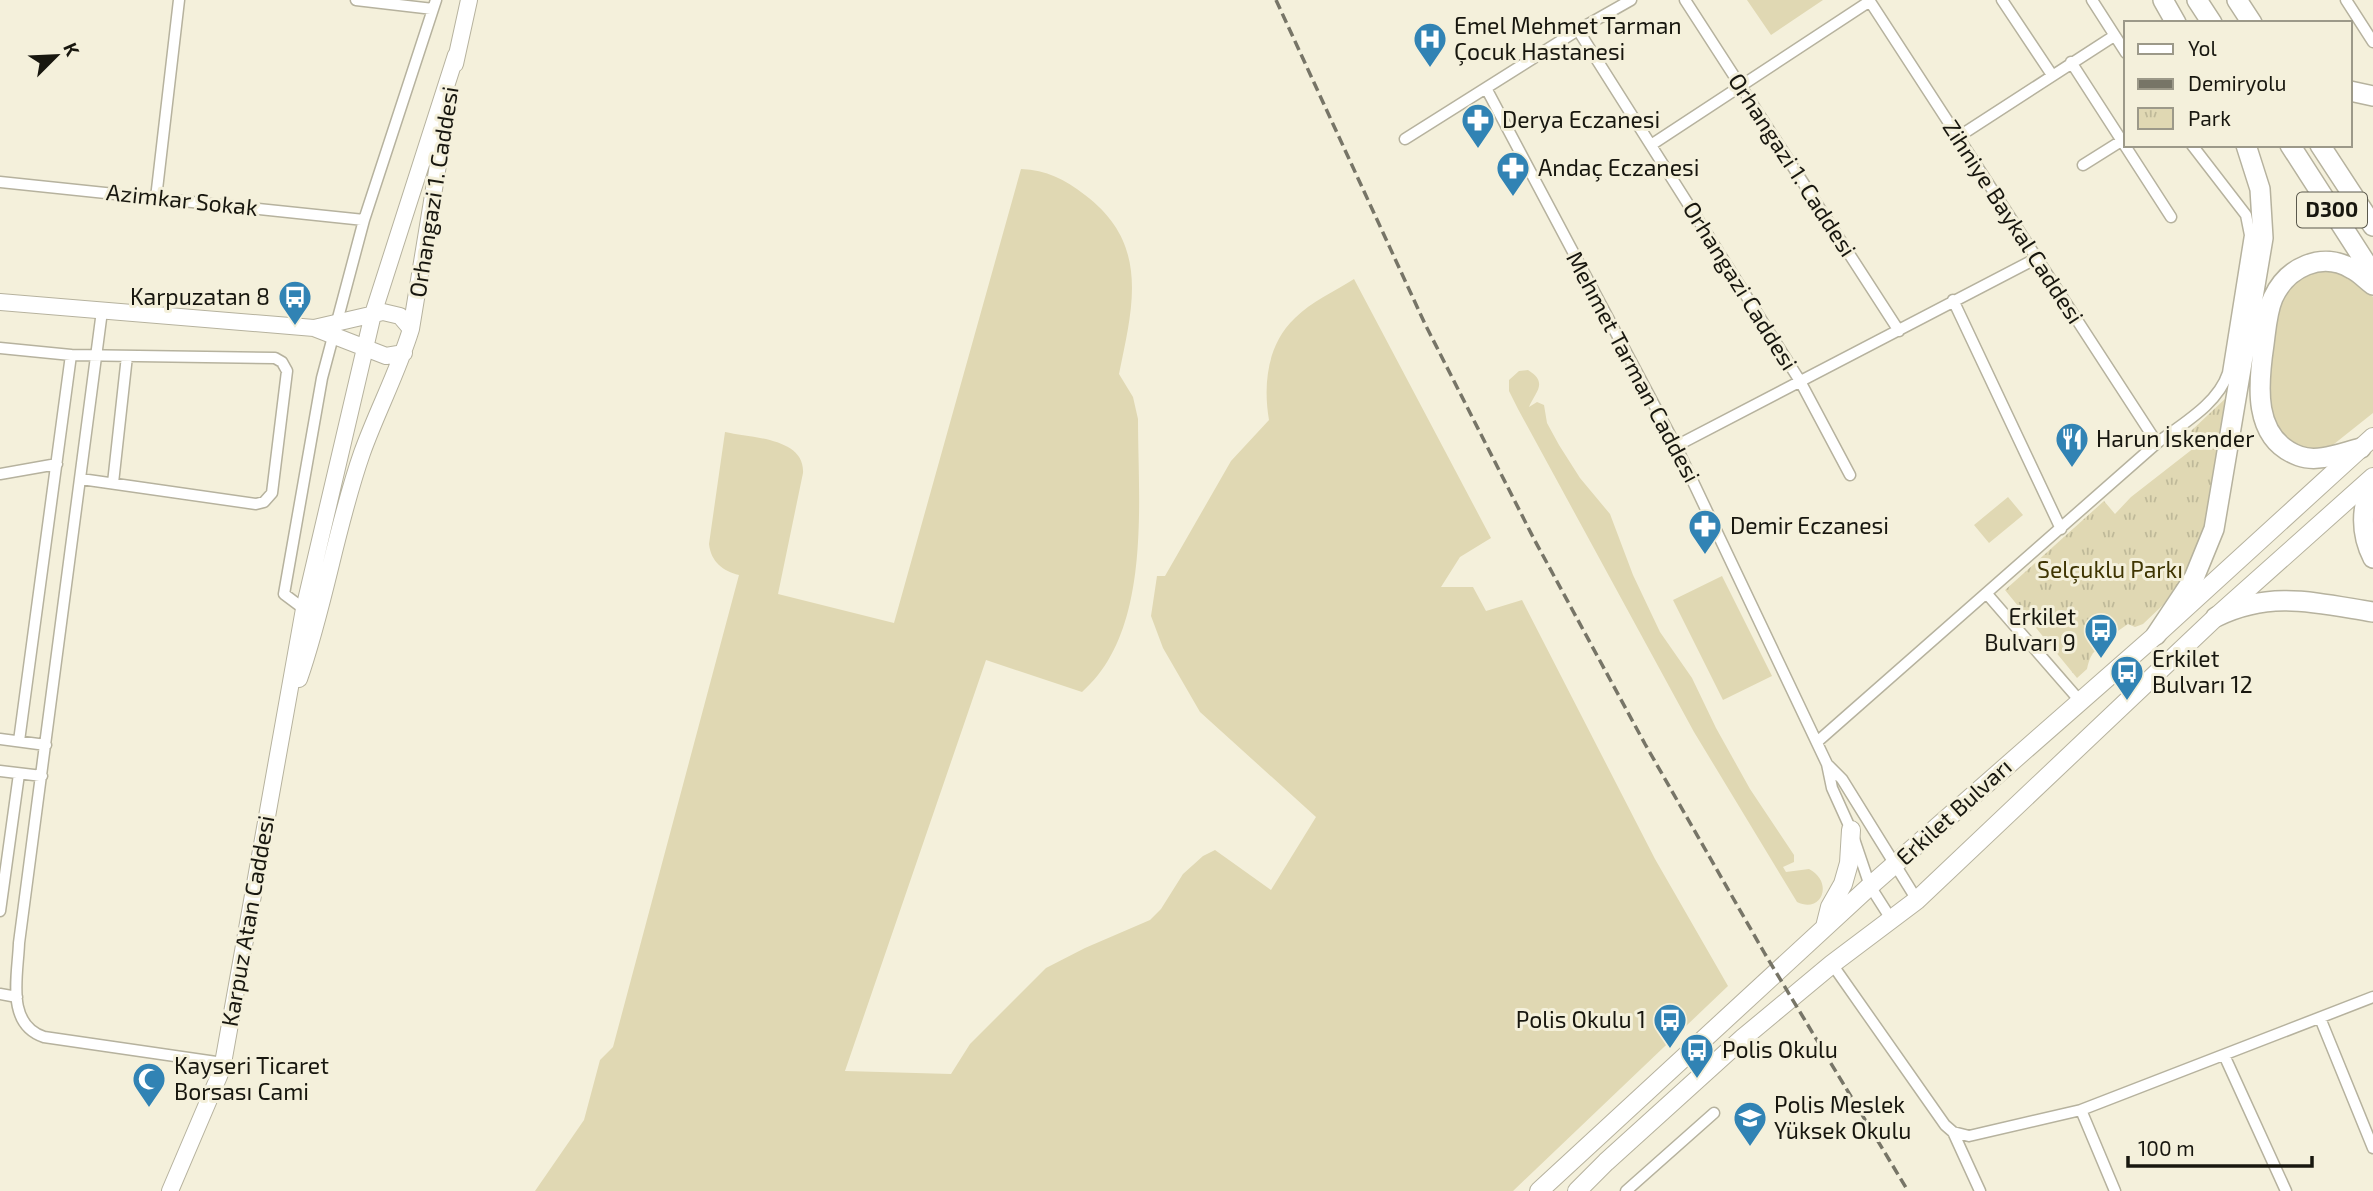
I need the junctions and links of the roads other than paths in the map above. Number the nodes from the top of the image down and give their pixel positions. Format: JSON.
{"nodes":[{"id":1,"x":179,"y":0,"type":"edge"},
{"id":2,"x":356,"y":0,"type":"edge"},
{"id":3,"x":469,"y":0,"type":"edge"},
{"id":4,"x":1631,"y":0,"type":"edge"},
{"id":5,"x":1685,"y":0,"type":"edge"},
{"id":6,"x":1869,"y":0,"type":"edge"},
{"id":7,"x":2003,"y":0,"type":"edge"},
{"id":8,"x":2092,"y":0,"type":"edge"},
{"id":9,"x":2163,"y":0,"type":"edge"},
{"id":10,"x":2197,"y":0,"type":"edge"},
{"id":11,"x":2226,"y":0,"type":"edge"},
{"id":12,"x":2237,"y":0,"type":"edge"},
{"id":13,"x":2346,"y":0,"type":"edge"},
{"id":14,"x":435,"y":5,"type":"edge"},
{"id":15,"x":2175,"y":21,"type":"edge"},
{"id":16,"x":2210,"y":21,"type":"edge"},
{"id":17,"x":2240,"y":21,"type":"edge"},
{"id":18,"x":2251,"y":21,"type":"edge"},
{"id":19,"x":1578,"y":30,"type":"junction"},
{"id":20,"x":2114,"y":36,"type":"junction"},
{"id":21,"x":2373,"y":42,"type":"edge"},
{"id":22,"x":2124,"y":50,"type":"edge"},
{"id":23,"x":456,"y":55,"type":"junction"},
{"id":24,"x":2071,"y":62,"type":"junction"},
{"id":25,"x":2052,"y":75,"type":"junction"},
{"id":26,"x":1742,"y":85,"type":"junction"},
{"id":27,"x":1486,"y":88,"type":"junction"},
{"id":28,"x":2352,"y":91,"type":"edge"},
{"id":29,"x":2373,"y":96,"type":"edge"},
{"id":30,"x":1958,"y":137,"type":"junction"},
{"id":31,"x":1405,"y":139,"type":"dead end"},
{"id":32,"x":2124,"y":139,"type":"edge"},
{"id":33,"x":1651,"y":145,"type":"junction"},
{"id":34,"x":2129,"y":147,"type":"edge"},
{"id":35,"x":2194,"y":147,"type":"edge"},
{"id":36,"x":2247,"y":147,"type":"edge"},
{"id":37,"x":2291,"y":147,"type":"edge"},
{"id":38,"x":2321,"y":147,"type":"edge"},
{"id":39,"x":2083,"y":165,"type":"dead end"},
{"id":40,"x":0,"y":182,"type":"edge"},
{"id":41,"x":156,"y":198,"type":"junction"},
{"id":42,"x":2171,"y":217,"type":"dead end"},
{"id":43,"x":364,"y":219,"type":"junction"},
{"id":44,"x":2373,"y":226,"type":"edge"},
{"id":45,"x":2037,"y":258,"type":"junction"},
{"id":46,"x":2373,"y":274,"type":"edge"},
{"id":47,"x":2373,"y":285,"type":"edge"},
{"id":48,"x":1953,"y":300,"type":"junction"},
{"id":49,"x":0,"y":302,"type":"edge"},
{"id":50,"x":103,"y":311,"type":"junction"},
{"id":51,"x":373,"y":314,"type":"junction"},
{"id":52,"x":411,"y":329,"type":"junction"},
{"id":53,"x":335,"y":330,"type":"junction"},
{"id":54,"x":1899,"y":331,"type":"junction"},
{"id":55,"x":0,"y":348,"type":"edge"},
{"id":56,"x":365,"y":350,"type":"junction"},
{"id":57,"x":404,"y":354,"type":"junction"},
{"id":58,"x":71,"y":355,"type":"junction"},
{"id":59,"x":97,"y":356,"type":"junction"},
{"id":60,"x":127,"y":356,"type":"junction"},
{"id":61,"x":1800,"y":381,"type":"junction"},
{"id":62,"x":2157,"y":443,"type":"junction"},
{"id":63,"x":2367,"y":443,"type":"edge"},
{"id":64,"x":1676,"y":446,"type":"junction"},
{"id":65,"x":57,"y":464,"type":"junction"},
{"id":66,"x":0,"y":474,"type":"edge"},
{"id":67,"x":1850,"y":475,"type":"dead end"},
{"id":68,"x":81,"y":479,"type":"junction"},
{"id":69,"x":2373,"y":479,"type":"edge"},
{"id":70,"x":113,"y":483,"type":"junction"},
{"id":71,"x":2061,"y":529,"type":"junction"},
{"id":72,"x":2373,"y":558,"type":"edge"},
{"id":73,"x":1987,"y":594,"type":"junction"},
{"id":74,"x":304,"y":609,"type":"junction"},
{"id":75,"x":2373,"y":612,"type":"edge"},
{"id":76,"x":2216,"y":617,"type":"junction"},
{"id":77,"x":2157,"y":635,"type":"junction"},
{"id":78,"x":2080,"y":701,"type":"junction"},
{"id":79,"x":284,"y":724,"type":"junction"},
{"id":80,"x":0,"y":739,"type":"edge"},
{"id":81,"x":19,"y":741,"type":"junction"},
{"id":82,"x":1817,"y":742,"type":"junction"},
{"id":83,"x":46,"y":745,"type":"junction"},
{"id":84,"x":1827,"y":764,"type":"junction"},
{"id":85,"x":0,"y":771,"type":"edge"},
{"id":86,"x":19,"y":774,"type":"junction"},
{"id":87,"x":42,"y":776,"type":"junction"},
{"id":88,"x":1851,"y":830,"type":"junction"},
{"id":89,"x":1895,"y":864,"type":"junction"},
{"id":90,"x":1870,"y":886,"type":"junction"},
{"id":91,"x":1917,"y":900,"type":"junction"},
{"id":92,"x":0,"y":911,"type":"edge"},
{"id":93,"x":1891,"y":919,"type":"junction"},
{"id":94,"x":1825,"y":928,"type":"junction"},
{"id":95,"x":1832,"y":964,"type":"junction"},
{"id":96,"x":0,"y":994,"type":"edge"},
{"id":97,"x":17,"y":997,"type":"junction"},
{"id":98,"x":2373,"y":997,"type":"edge"},
{"id":99,"x":2320,"y":1018,"type":"junction"},
{"id":100,"x":2224,"y":1055,"type":"junction"},
{"id":101,"x":223,"y":1062,"type":"junction"},
{"id":102,"x":2081,"y":1110,"type":"junction"},
{"id":103,"x":1714,"y":1112,"type":"dead end"},
{"id":104,"x":1953,"y":1132,"type":"junction"},
{"id":105,"x":2373,"y":1148,"type":"edge"},
{"id":106,"x":170,"y":1191,"type":"edge"},
{"id":107,"x":1539,"y":1191,"type":"edge"},
{"id":108,"x":1577,"y":1191,"type":"edge"},
{"id":109,"x":1626,"y":1191,"type":"edge"},
{"id":110,"x":1980,"y":1191,"type":"edge"},
{"id":111,"x":2115,"y":1191,"type":"edge"},
{"id":112,"x":2286,"y":1191,"type":"edge"}],
"edges":[{"from":1,"to":41,"type":"street"},
{"from":2,"to":14,"type":"street"},
{"from":3,"to":23,"type":"street","name":"Orhangazi 1. Caddesi"},
{"from":4,"to":19,"type":"street"},
{"from":5,"to":26,"type":"street","name":"Orhangazi 1. Caddesi"},
{"from":6,"to":26,"type":"street"},
{"from":6,"to":30,"type":"street","name":"Zihniye Baykal Caddesi"},
{"from":7,"to":25,"type":"street"},
{"from":8,"to":20,"type":"street"},
{"from":9,"to":15,"type":"highway"},
{"from":10,"to":16,"type":"highway"},
{"from":11,"to":17,"type":"highway"},
{"from":12,"to":18,"type":"highway"},
{"from":13,"to":21,"type":"street"},
{"from":14,"to":43,"type":"street"},
{"from":19,"to":27,"type":"street"},
{"from":19,"to":33,"type":"street","name":"Orhangazi Caddesi"},
{"from":20,"to":22,"type":"street"},
{"from":20,"to":24,"type":"street"},
{"from":23,"to":51,"type":"street","name":"Orhangazi 1. Caddesi"},
{"from":23,"to":52,"type":"street","name":"Orhangazi 1. Caddesi"},
{"from":24,"to":25,"type":"street"},
{"from":24,"to":32,"type":"street"},
{"from":25,"to":30,"type":"street"},
{"from":26,"to":33,"type":"street"},
{"from":26,"to":54,"type":"street","name":"Orhangazi 1. Caddesi"},
{"from":27,"to":31,"type":"street"},
{"from":27,"to":64,"type":"street","name":"Mehmet Tarman Caddesi"},
{"from":28,"to":29,"type":"highway"},
{"from":30,"to":45,"type":"street","name":"Zihniye Baykal Caddesi"},
{"from":32,"to":39,"type":"street"},
{"from":33,"to":61,"type":"street","name":"Orhangazi Caddesi"},
{"from":34,"to":42,"type":"street"},
{"from":35,"to":62,"type":"street"},
{"from":36,"to":77,"type":"highway"},
{"from":37,"to":46,"type":"highway","number":"D300"},
{"from":38,"to":44,"type":"highway","number":"D300"},
{"from":40,"to":41,"type":"street","name":"Azimkar Sokak"},
{"from":41,"to":43,"type":"street","name":"Azimkar Sokak"},
{"from":43,"to":53,"type":"street"},
{"from":45,"to":48,"type":"street"},
{"from":45,"to":62,"type":"street","name":"Zihniye Baykal Caddesi"},
{"from":47,"to":63,"type":"highway"},
{"from":48,"to":54,"type":"street"},
{"from":48,"to":71,"type":"street"},
{"from":49,"to":50,"type":"street"},
{"from":50,"to":53,"type":"street"},
{"from":50,"to":59,"type":"street"},
{"from":51,"to":52,"type":"street"},
{"from":51,"to":53,"type":"street"},
{"from":51,"to":56,"type":"street","name":"Karpuz Atan Caddesi"},
{"from":52,"to":57,"type":"street","name":"Karpuz Atan Caddesi"},
{"from":53,"to":56,"type":"street"},
{"from":53,"to":74,"type":"street"},
{"from":54,"to":61,"type":"street"},
{"from":55,"to":58,"type":"street"},
{"from":56,"to":57,"type":"street"},
{"from":56,"to":74,"type":"street","name":"Karpuz Atan Caddesi"},
{"from":57,"to":79,"type":"street","name":"Karpuz Atan Caddesi"},
{"from":58,"to":59,"type":"street"},
{"from":58,"to":65,"type":"street"},
{"from":59,"to":60,"type":"street"},
{"from":59,"to":68,"type":"street"},
{"from":60,"to":70,"type":"street"},
{"from":60,"to":70,"type":"street"},
{"from":61,"to":64,"type":"street"},
{"from":61,"to":67,"type":"street","name":"Orhangazi Caddesi"},
{"from":62,"to":71,"type":"street"},
{"from":63,"to":77,"type":"main road","name":"Erkilet Bulvarı"},
{"from":64,"to":82,"type":"street","name":"Mehmet Tarman Caddesi"},
{"from":65,"to":66,"type":"street"},
{"from":65,"to":81,"type":"street"},
{"from":68,"to":70,"type":"street"},
{"from":68,"to":83,"type":"street"},
{"from":69,"to":72,"type":"highway"},
{"from":69,"to":76,"type":"main road","name":"Erkilet Bulvarı"},
{"from":71,"to":73,"type":"street"},
{"from":73,"to":78,"type":"street"},
{"from":73,"to":82,"type":"street"},
{"from":74,"to":79,"type":"street","name":"Karpuz Atan Caddesi"},
{"from":75,"to":76,"type":"highway"},
{"from":76,"to":91,"type":"main road","name":"Erkilet Bulvarı"},
{"from":77,"to":78,"type":"main road","name":"Erkilet Bulvarı"},
{"from":78,"to":89,"type":"main road","name":"Erkilet Bulvarı"},
{"from":79,"to":101,"type":"street","name":"Karpuz Atan Caddesi"},
{"from":80,"to":81,"type":"street"},
{"from":81,"to":83,"type":"street"},
{"from":82,"to":84,"type":"street","name":"Mehmet Tarman Caddesi"},
{"from":83,"to":87,"type":"street"},
{"from":84,"to":88,"type":"street","name":"Mehmet Tarman Caddesi"},
{"from":84,"to":89,"type":"street","name":"Mehmet Tarman Caddesi"},
{"from":85,"to":86,"type":"street"},
{"from":86,"to":87,"type":"street"},
{"from":86,"to":92,"type":"street"},
{"from":87,"to":97,"type":"street"},
{"from":88,"to":90,"type":"street","name":"Mehmet Tarman Caddesi"},
{"from":88,"to":94,"type":"main road"},
{"from":89,"to":90,"type":"main road","name":"Erkilet Bulvarı"},
{"from":89,"to":91,"type":"street","name":"Mehmet Tarman Caddesi"},
{"from":90,"to":93,"type":"street","name":"Mehmet Tarman Caddesi"},
{"from":90,"to":94,"type":"main road","name":"Erkilet Bulvarı"},
{"from":91,"to":93,"type":"main road","name":"Erkilet Bulvarı"},
{"from":93,"to":95,"type":"main road","name":"Erkilet Bulvarı"},
{"from":94,"to":107,"type":"main road","name":"Erkilet Bulvarı"},
{"from":95,"to":104,"type":"street"},
{"from":95,"to":108,"type":"main road","name":"Erkilet Bulvarı"},
{"from":96,"to":97,"type":"street"},
{"from":97,"to":101,"type":"street"},
{"from":98,"to":99,"type":"street"},
{"from":99,"to":100,"type":"street"},
{"from":99,"to":105,"type":"street"},
{"from":100,"to":102,"type":"street"},
{"from":100,"to":112,"type":"street"},
{"from":101,"to":106,"type":"street","name":"Karpuz Atan Caddesi"},
{"from":102,"to":104,"type":"street"},
{"from":102,"to":111,"type":"street"},
{"from":103,"to":109,"type":"street"},
{"from":104,"to":110,"type":"street"}]}
